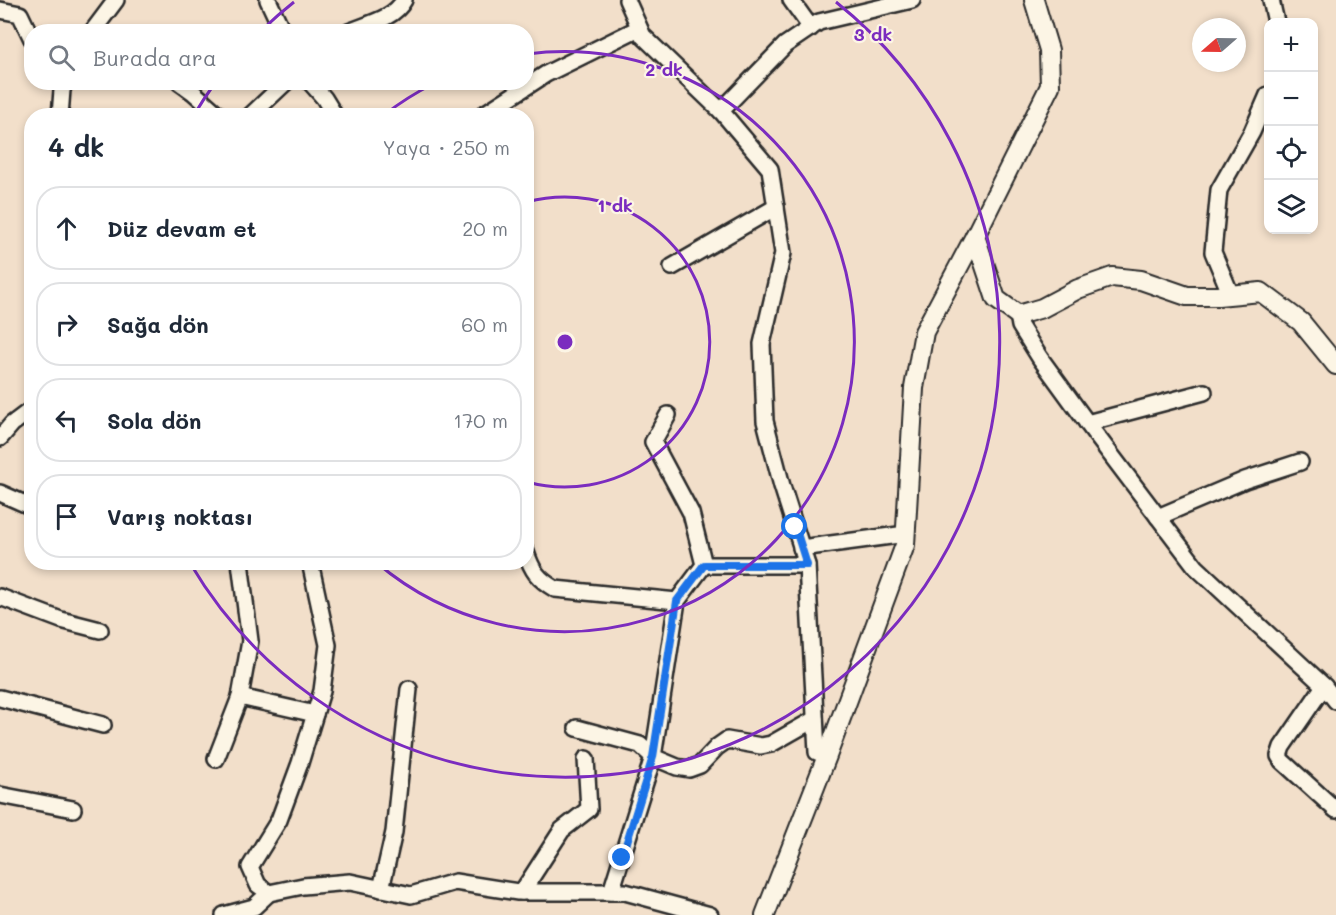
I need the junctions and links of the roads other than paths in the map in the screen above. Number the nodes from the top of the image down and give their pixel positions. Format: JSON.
{"nodes":[{"id":1,"x":116,"y":0,"type":"edge"},
{"id":2,"x":268,"y":0,"type":"edge"},
{"id":3,"x":404,"y":0,"type":"edge"},
{"id":4,"x":627,"y":0,"type":"edge"},
{"id":5,"x":791,"y":0,"type":"edge"},
{"id":6,"x":912,"y":0,"type":"edge"},
{"id":7,"x":1034,"y":0,"type":"edge"},
{"id":8,"x":1271,"y":0,"type":"edge"},
{"id":9,"x":892,"y":2,"type":"edge"},
{"id":10,"x":0,"y":10,"type":"edge"},
{"id":11,"x":1275,"y":18,"type":"edge"},
{"id":12,"x":25,"y":24,"type":"edge"},
{"id":13,"x":98,"y":24,"type":"edge"},
{"id":14,"x":279,"y":24,"type":"edge"},
{"id":15,"x":368,"y":24,"type":"edge"},
{"id":16,"x":639,"y":27,"type":"junction"},
{"id":17,"x":810,"y":28,"type":"junction"},
{"id":18,"x":534,"y":82,"type":"edge"},
{"id":19,"x":62,"y":90,"type":"edge"},
{"id":20,"x":191,"y":90,"type":"edge"},
{"id":21,"x":278,"y":90,"type":"edge"},
{"id":22,"x":317,"y":90,"type":"edge"},
{"id":23,"x":521,"y":90,"type":"edge"},
{"id":24,"x":1264,"y":106,"type":"edge"},
{"id":25,"x":61,"y":108,"type":"edge"},
{"id":26,"x":211,"y":108,"type":"edge"},
{"id":27,"x":258,"y":108,"type":"edge"},
{"id":28,"x":330,"y":108,"type":"edge"},
{"id":29,"x":493,"y":108,"type":"edge"},
{"id":30,"x":722,"y":111,"type":"junction"},
{"id":31,"x":776,"y":207,"type":"junction"},
{"id":32,"x":975,"y":236,"type":"junction"},
{"id":33,"x":672,"y":267,"type":"dead end"},
{"id":34,"x":1232,"y":295,"type":"junction"},
{"id":35,"x":1018,"y":315,"type":"junction"},
{"id":36,"x":1336,"y":365,"type":"edge"},
{"id":37,"x":1204,"y":392,"type":"dead end"},
{"id":38,"x":24,"y":415,"type":"edge"},
{"id":39,"x":668,"y":415,"type":"dead end"},
{"id":40,"x":1087,"y":423,"type":"junction"},
{"id":41,"x":0,"y":438,"type":"edge"},
{"id":42,"x":1300,"y":462,"type":"dead end"},
{"id":43,"x":0,"y":493,"type":"edge"},
{"id":44,"x":24,"y":504,"type":"edge"},
{"id":45,"x":1158,"y":518,"type":"junction"},
{"id":46,"x":906,"y":534,"type":"junction"},
{"id":47,"x":801,"y":548,"type":"junction"},
{"id":48,"x":704,"y":565,"type":"junction"},
{"id":49,"x":807,"y":565,"type":"junction"},
{"id":50,"x":241,"y":570,"type":"edge"},
{"id":51,"x":312,"y":570,"type":"edge"},
{"id":52,"x":533,"y":570,"type":"edge"},
{"id":53,"x":0,"y":597,"type":"edge"},
{"id":54,"x":677,"y":601,"type":"junction"},
{"id":55,"x":100,"y":630,"type":"dead end"},
{"id":56,"x":1324,"y":686,"type":"junction"},
{"id":57,"x":409,"y":689,"type":"dead end"},
{"id":58,"x":240,"y":697,"type":"junction"},
{"id":59,"x":0,"y":698,"type":"edge"},
{"id":60,"x":1336,"y":701,"type":"edge"},
{"id":61,"x":315,"y":714,"type":"junction"},
{"id":62,"x":815,"y":719,"type":"junction"},
{"id":63,"x":103,"y":726,"type":"dead end"},
{"id":64,"x":577,"y":728,"type":"dead end"},
{"id":65,"x":827,"y":756,"type":"junction"},
{"id":66,"x":653,"y":757,"type":"junction"},
{"id":67,"x":216,"y":759,"type":"dead end"},
{"id":68,"x":586,"y":759,"type":"dead end"},
{"id":69,"x":0,"y":795,"type":"edge"},
{"id":70,"x":73,"y":809,"type":"dead end"},
{"id":71,"x":1336,"y":810,"type":"edge"},
{"id":72,"x":381,"y":889,"type":"junction"},
{"id":73,"x":522,"y":892,"type":"junction"},
{"id":74,"x":611,"y":892,"type":"junction"},
{"id":75,"x":269,"y":893,"type":"junction"},
{"id":76,"x":224,"y":915,"type":"edge"},
{"id":77,"x":710,"y":915,"type":"edge"},
{"id":78,"x":765,"y":915,"type":"edge"}],
"edges":[{"from":1,"to":13,"type":"street"},
{"from":2,"to":14,"type":"street"},
{"from":3,"to":15,"type":"street"},
{"from":4,"to":16,"type":"street"},
{"from":5,"to":17,"type":"street"},
{"from":6,"to":9,"type":"street"},
{"from":7,"to":32,"type":"street"},
{"from":8,"to":11,"type":"street"},
{"from":9,"to":17,"type":"street"},
{"from":10,"to":12,"type":"street"},
{"from":16,"to":18,"type":"street"},
{"from":16,"to":30,"type":"street"},
{"from":17,"to":30,"type":"street"},
{"from":19,"to":25,"type":"street"},
{"from":20,"to":26,"type":"street"},
{"from":21,"to":27,"type":"street"},
{"from":22,"to":28,"type":"street"},
{"from":23,"to":29,"type":"street"},
{"from":24,"to":34,"type":"street"},
{"from":30,"to":31,"type":"street"},
{"from":31,"to":33,"type":"street"},
{"from":31,"to":47,"type":"street"},
{"from":32,"to":35,"type":"street"},
{"from":32,"to":46,"type":"street"},
{"from":34,"to":35,"type":"street"},
{"from":34,"to":36,"type":"street"},
{"from":35,"to":40,"type":"street"},
{"from":37,"to":40,"type":"street"},
{"from":38,"to":41,"type":"street"},
{"from":39,"to":48,"type":"street"},
{"from":40,"to":45,"type":"street"},
{"from":42,"to":45,"type":"street"},
{"from":43,"to":44,"type":"street"},
{"from":45,"to":56,"type":"street"},
{"from":46,"to":47,"type":"street"},
{"from":46,"to":65,"type":"street"},
{"from":47,"to":49,"type":"street"},
{"from":48,"to":49,"type":"street"},
{"from":48,"to":54,"type":"street"},
{"from":49,"to":62,"type":"street"},
{"from":50,"to":58,"type":"street"},
{"from":51,"to":61,"type":"street"},
{"from":52,"to":54,"type":"street"},
{"from":53,"to":55,"type":"street"},
{"from":54,"to":66,"type":"street"},
{"from":56,"to":60,"type":"street"},
{"from":56,"to":71,"type":"street"},
{"from":57,"to":72,"type":"street"},
{"from":58,"to":61,"type":"street"},
{"from":58,"to":67,"type":"street"},
{"from":59,"to":63,"type":"street"},
{"from":61,"to":75,"type":"street"},
{"from":62,"to":65,"type":"street"},
{"from":62,"to":66,"type":"street"},
{"from":64,"to":66,"type":"street"},
{"from":65,"to":78,"type":"street"},
{"from":66,"to":74,"type":"street"},
{"from":68,"to":73,"type":"street"},
{"from":69,"to":70,"type":"street"},
{"from":72,"to":73,"type":"street"},
{"from":72,"to":75,"type":"street"},
{"from":73,"to":74,"type":"street"},
{"from":74,"to":77,"type":"street"},
{"from":75,"to":76,"type":"street"}]}
